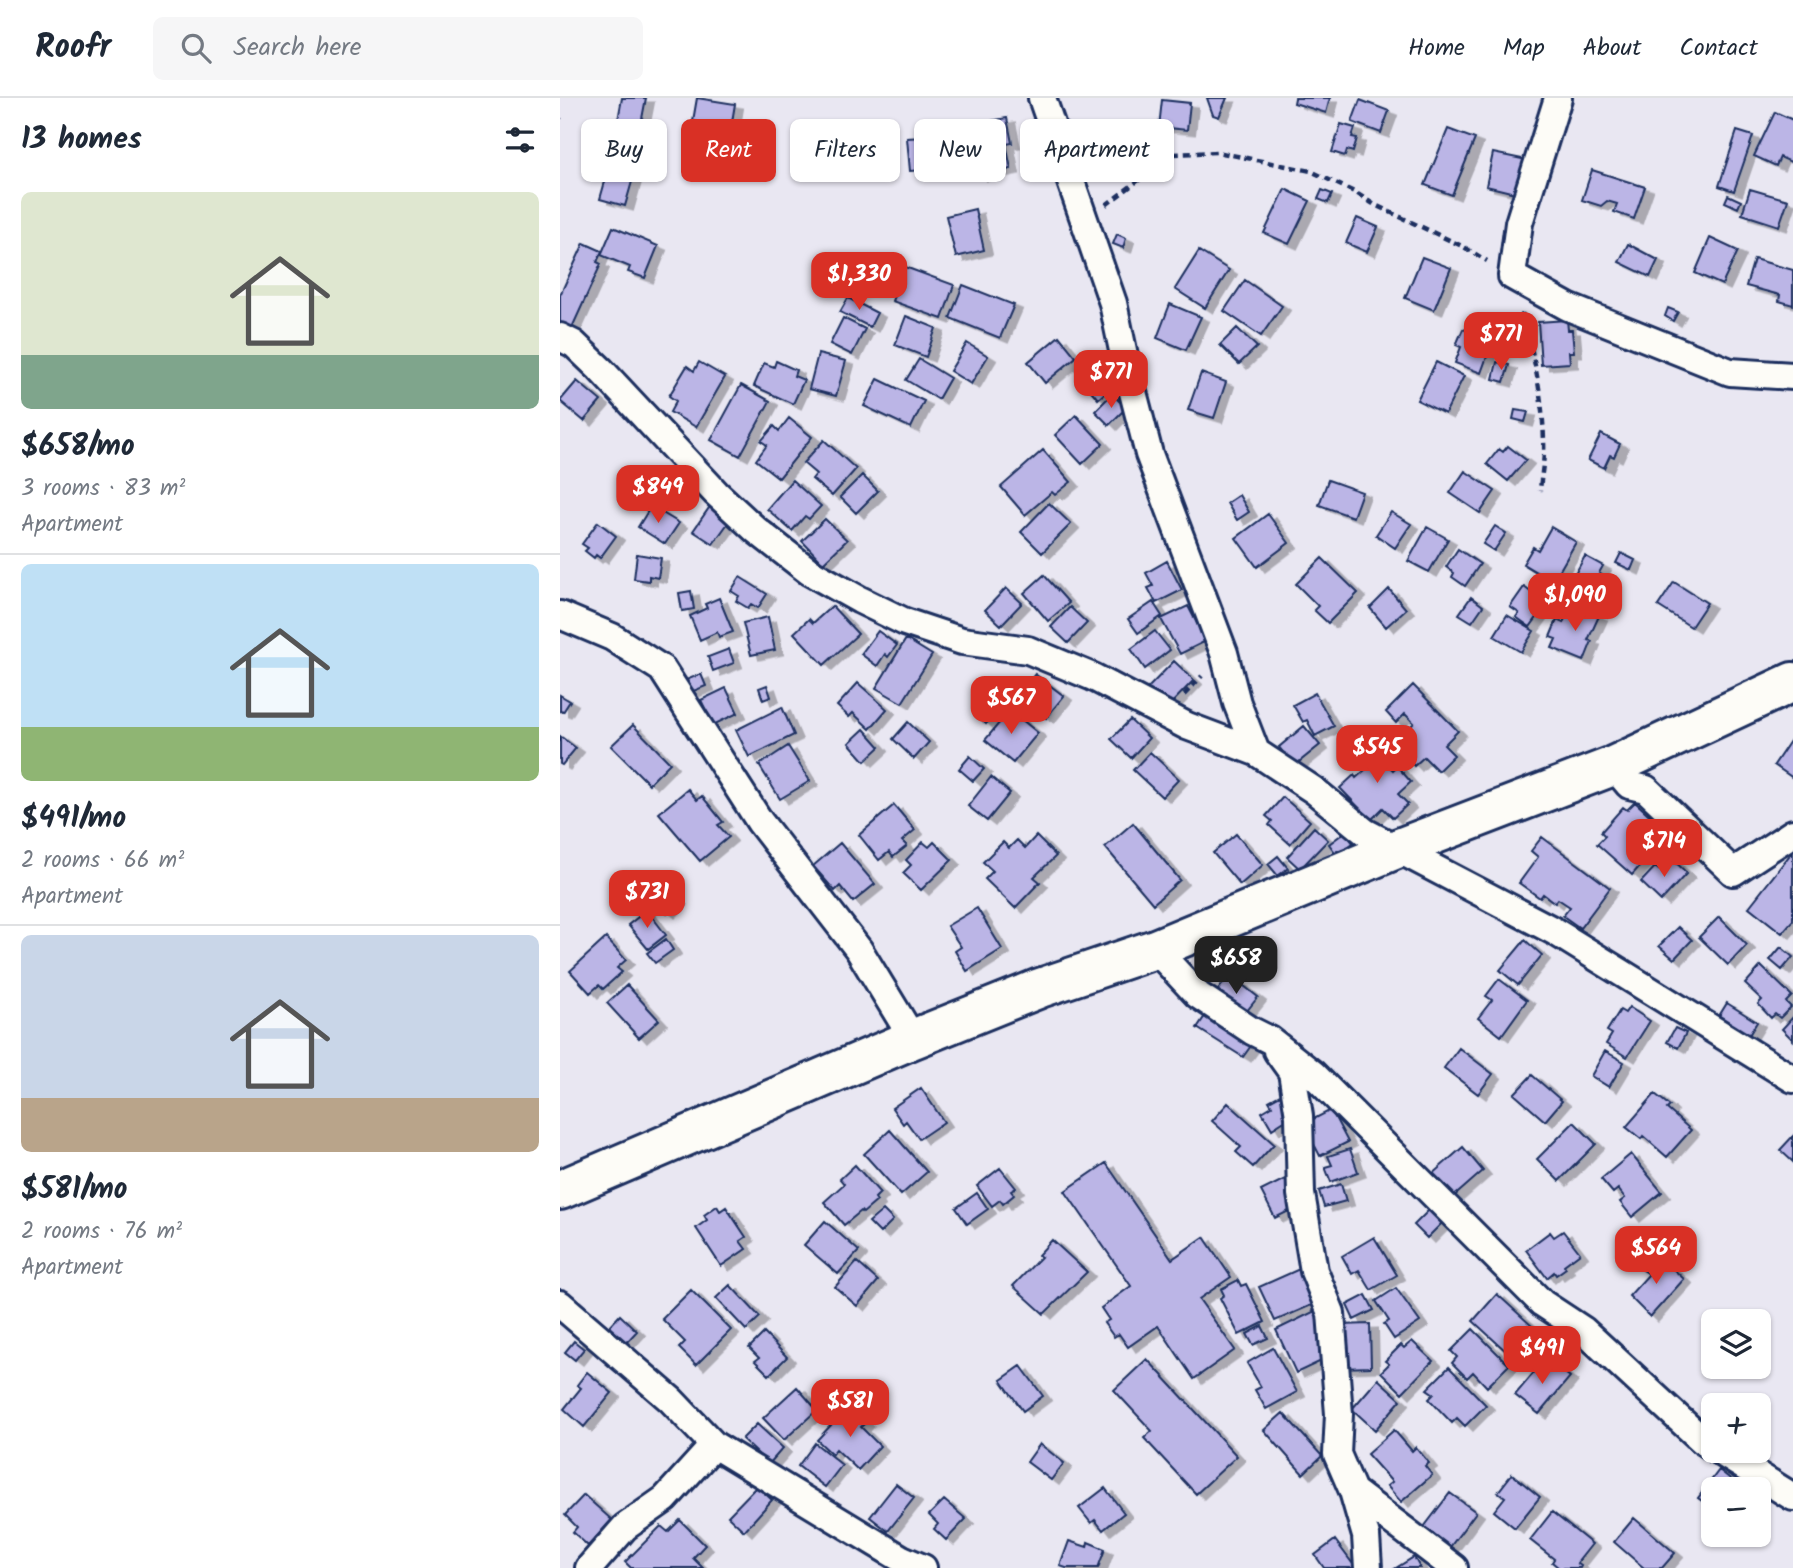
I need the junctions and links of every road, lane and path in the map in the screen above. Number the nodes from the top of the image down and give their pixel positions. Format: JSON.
{"nodes":[{"id":1,"x":1042,"y":98,"type":"edge"},
{"id":2,"x":1558,"y":98,"type":"edge"},
{"id":3,"x":1085,"y":220,"type":"junction"},
{"id":4,"x":1512,"y":276,"type":"junction"},
{"id":5,"x":560,"y":337,"type":"edge"},
{"id":6,"x":1793,"y":376,"type":"edge"},
{"id":7,"x":1540,"y":491,"type":"dead end"},
{"id":8,"x":560,"y":615,"type":"edge"},
{"id":9,"x":1224,"y":653,"type":"junction"},
{"id":10,"x":1793,"y":682,"type":"edge"},
{"id":11,"x":1164,"y":716,"type":"junction"},
{"id":12,"x":1256,"y":752,"type":"junction"},
{"id":13,"x":1613,"y":766,"type":"junction"},
{"id":14,"x":1793,"y":833,"type":"edge"},
{"id":15,"x":1399,"y":848,"type":"junction"},
{"id":16,"x":1155,"y":949,"type":"junction"},
{"id":17,"x":913,"y":1039,"type":"junction"},
{"id":18,"x":1270,"y":1040,"type":"junction"},
{"id":19,"x":1793,"y":1079,"type":"edge"},
{"id":20,"x":560,"y":1189,"type":"edge"},
{"id":21,"x":560,"y":1304,"type":"edge"},
{"id":22,"x":1701,"y":1439,"type":"edge"},
{"id":23,"x":714,"y":1445,"type":"junction"},
{"id":24,"x":1738,"y":1463,"type":"edge"},
{"id":25,"x":1353,"y":1491,"type":"junction"},
{"id":26,"x":1793,"y":1497,"type":"edge"},
{"id":27,"x":589,"y":1568,"type":"edge"},
{"id":28,"x":923,"y":1568,"type":"edge"},
{"id":29,"x":1368,"y":1568,"type":"edge"},
{"id":30,"x":1454,"y":1568,"type":"edge"}],
"edges":[{"from":1,"to":3,"type":"street"},
{"from":2,"to":4,"type":"street"},
{"from":3,"to":4,"type":"path"},
{"from":3,"to":9,"type":"street"},
{"from":4,"to":6,"type":"street"},
{"from":4,"to":7,"type":"path"},
{"from":5,"to":11,"type":"street"},
{"from":8,"to":17,"type":"street"},
{"from":9,"to":11,"type":"path"},
{"from":9,"to":12,"type":"street"},
{"from":10,"to":13,"type":"street"},
{"from":11,"to":12,"type":"street"},
{"from":12,"to":15,"type":"street"},
{"from":13,"to":14,"type":"street"},
{"from":13,"to":15,"type":"street"},
{"from":15,"to":16,"type":"street"},
{"from":15,"to":19,"type":"street"},
{"from":16,"to":17,"type":"street"},
{"from":16,"to":18,"type":"street"},
{"from":17,"to":20,"type":"street"},
{"from":18,"to":22,"type":"street"},
{"from":18,"to":25,"type":"street"},
{"from":21,"to":23,"type":"street"},
{"from":23,"to":27,"type":"street"},
{"from":23,"to":28,"type":"street"},
{"from":24,"to":26,"type":"street"},
{"from":25,"to":29,"type":"street"},
{"from":25,"to":30,"type":"street"}]}
